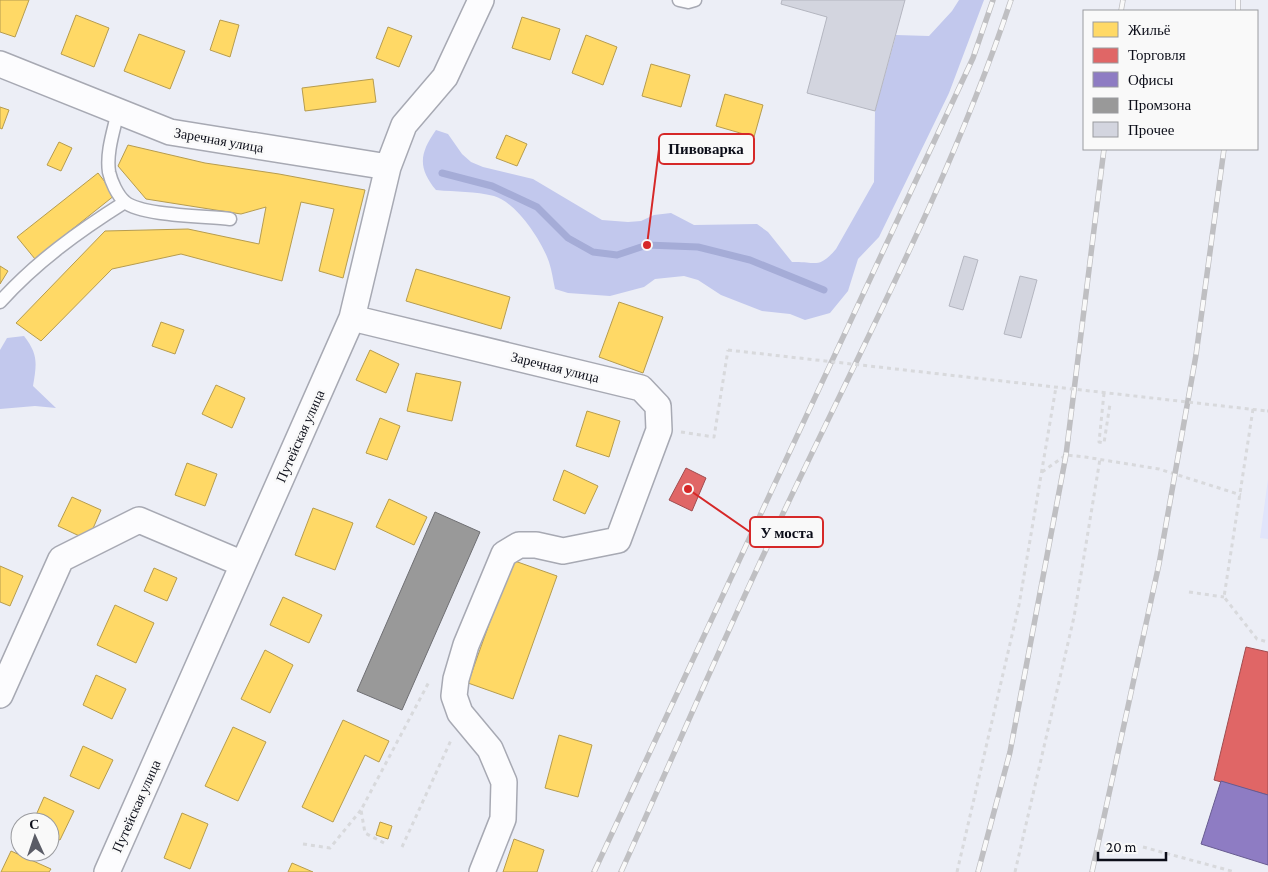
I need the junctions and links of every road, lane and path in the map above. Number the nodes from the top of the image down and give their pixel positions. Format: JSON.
{"nodes":[{"id":1,"x":480,"y":0,"type":"edge"},
{"id":2,"x":680,"y":0,"type":"edge"},
{"id":3,"x":696,"y":0,"type":"edge"},
{"id":4,"x":0,"y":64,"type":"edge"},
{"id":5,"x":118,"y":111,"type":"junction"},
{"id":6,"x":388,"y":168,"type":"junction"},
{"id":7,"x":125,"y":202,"type":"junction"},
{"id":8,"x":230,"y":219,"type":"dead end"},
{"id":9,"x":0,"y":302,"type":"edge"},
{"id":10,"x":352,"y":318,"type":"junction"},
{"id":11,"x":1056,"y":387,"type":"junction"},
{"id":12,"x":1104,"y":393,"type":"junction"},
{"id":13,"x":1110,"y":404,"type":"dead end"},
{"id":14,"x":1253,"y":409,"type":"junction"},
{"id":15,"x":1268,"y":411,"type":"edge"},
{"id":16,"x":691,"y":432,"type":"dead end"},
{"id":17,"x":1100,"y":459,"type":"junction"},
{"id":18,"x":1042,"y":472,"type":"junction"},
{"id":19,"x":1241,"y":495,"type":"junction"},
{"id":20,"x":243,"y":564,"type":"junction"},
{"id":21,"x":1189,"y":592,"type":"dead end"},
{"id":22,"x":1224,"y":597,"type":"junction"},
{"id":23,"x":1268,"y":642,"type":"edge"},
{"id":24,"x":431,"y":679,"type":"dead end"},
{"id":25,"x":0,"y":695,"type":"edge"},
{"id":26,"x":460,"y":713,"type":"junction"},
{"id":27,"x":361,"y":810,"type":"junction"},
{"id":28,"x":384,"y":842,"type":"dead end"},
{"id":29,"x":303,"y":844,"type":"dead end"},
{"id":30,"x":402,"y":846,"type":"dead end"},
{"id":31,"x":1144,"y":848,"type":"dead end"},
{"id":32,"x":107,"y":872,"type":"edge"},
{"id":33,"x":482,"y":872,"type":"edge"},
{"id":34,"x":957,"y":872,"type":"edge"},
{"id":35,"x":1015,"y":872,"type":"edge"},
{"id":36,"x":1236,"y":872,"type":"edge"}],
"edges":[{"from":1,"to":6,"type":"street","name":"Путейская улица"},
{"from":2,"to":3,"type":"lane"},
{"from":4,"to":5,"type":"street","name":"Заречная улица"},
{"from":5,"to":6,"type":"street","name":"Заречная улица"},
{"from":5,"to":7,"type":"lane"},
{"from":6,"to":10,"type":"street","name":"Путейская улица"},
{"from":7,"to":8,"type":"lane"},
{"from":7,"to":9,"type":"lane"},
{"from":10,"to":20,"type":"street","name":"Путейская улица"},
{"from":10,"to":26,"type":"street","name":"Заречная улица"},
{"from":11,"to":12,"type":"path","bridge":true},
{"from":11,"to":16,"type":"path","bridge":true},
{"from":11,"to":18,"type":"path"},
{"from":12,"to":13,"type":"path"},
{"from":12,"to":14,"type":"path","bridge":true},
{"from":14,"to":15,"type":"path","bridge":true},
{"from":14,"to":19,"type":"path"},
{"from":17,"to":18,"type":"path"},
{"from":17,"to":19,"type":"path"},
{"from":17,"to":35,"type":"path"},
{"from":18,"to":34,"type":"path"},
{"from":19,"to":22,"type":"path"},
{"from":20,"to":25,"type":"street"},
{"from":20,"to":32,"type":"street","name":"Путейская улица"},
{"from":21,"to":22,"type":"path"},
{"from":22,"to":23,"type":"path"},
{"from":24,"to":27,"type":"path"},
{"from":26,"to":30,"type":"path"},
{"from":26,"to":33,"type":"street"},
{"from":27,"to":28,"type":"path"},
{"from":27,"to":29,"type":"path"},
{"from":31,"to":36,"type":"path"}]}
